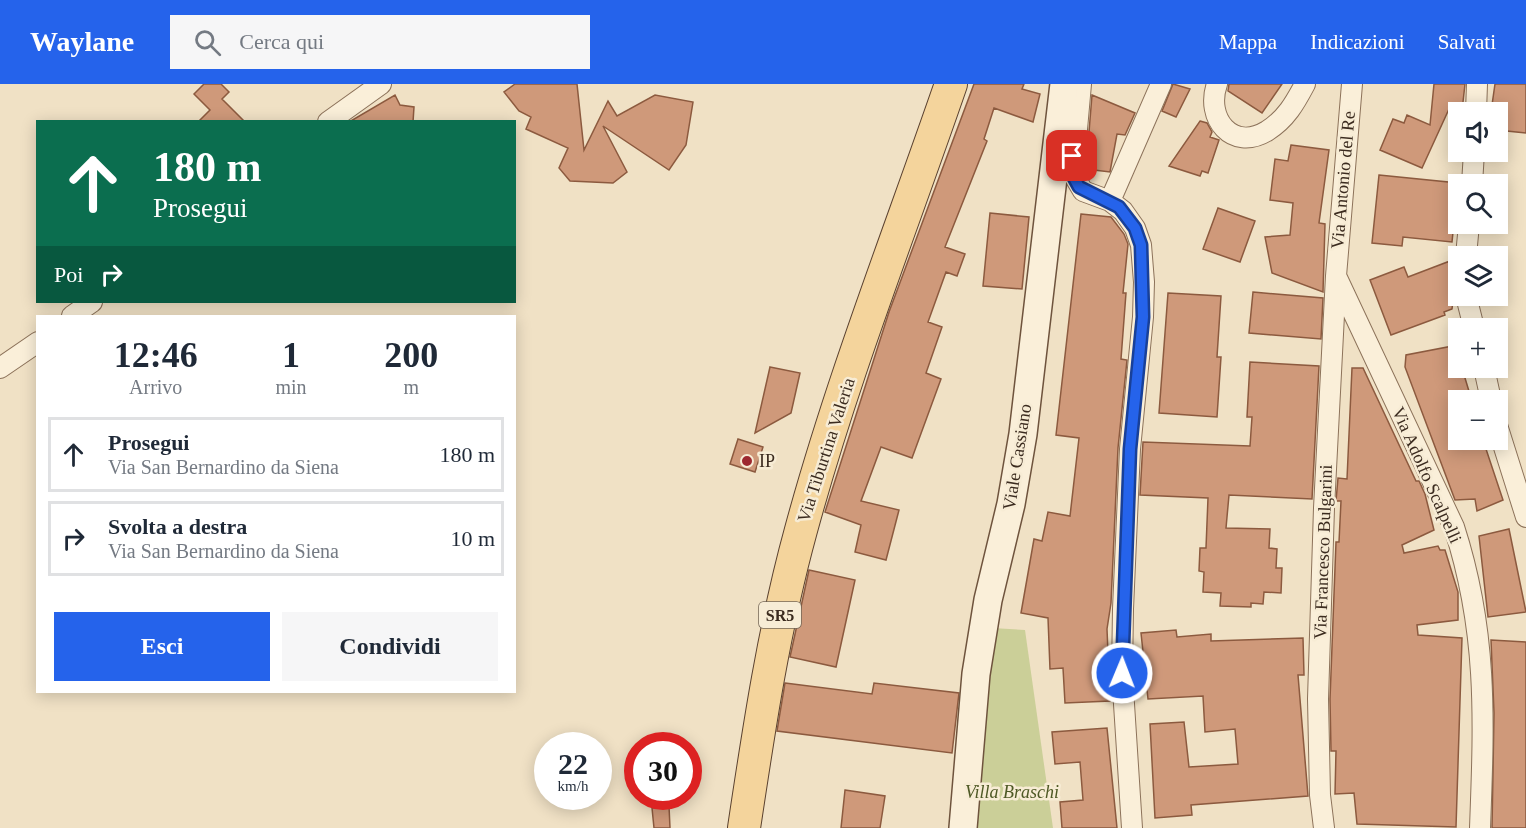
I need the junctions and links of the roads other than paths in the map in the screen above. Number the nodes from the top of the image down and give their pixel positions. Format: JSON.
{"nodes":[{"id":1,"x":381,"y":84,"type":"edge"},
{"id":2,"x":951,"y":84,"type":"edge"},
{"id":3,"x":1064,"y":84,"type":"edge"},
{"id":4,"x":1081,"y":84,"type":"edge"},
{"id":5,"x":1161,"y":84,"type":"edge"},
{"id":6,"x":1217,"y":84,"type":"edge"},
{"id":7,"x":1305,"y":84,"type":"edge"},
{"id":8,"x":1352,"y":84,"type":"edge"},
{"id":9,"x":1477,"y":84,"type":"edge"},
{"id":10,"x":1476,"y":102,"type":"edge"},
{"id":11,"x":331,"y":120,"type":"edge"},
{"id":12,"x":1110,"y":201,"type":"junction"},
{"id":13,"x":1336,"y":276,"type":"junction"},
{"id":14,"x":91,"y":303,"type":"edge"},
{"id":15,"x":73,"y":315,"type":"edge"},
{"id":16,"x":36,"y":343,"type":"edge"},
{"id":17,"x":0,"y":368,"type":"edge"},
{"id":18,"x":1505,"y":450,"type":"edge"},
{"id":19,"x":1526,"y":517,"type":"edge"},
{"id":20,"x":744,"y":828,"type":"edge"},
{"id":21,"x":963,"y":828,"type":"edge"},
{"id":22,"x":1132,"y":828,"type":"edge"},
{"id":23,"x":1324,"y":828,"type":"edge"},
{"id":24,"x":1480,"y":828,"type":"edge"}],
"edges":[{"from":1,"to":11,"type":"street"},
{"from":2,"to":20,"type":"main road","name":"Via Tiburtina Valeria","number":"SR5"},
{"from":3,"to":21,"type":"street","name":"Viale Cassiano"},
{"from":4,"to":12,"type":"street"},
{"from":5,"to":12,"type":"street"},
{"from":6,"to":7,"type":"street"},
{"from":8,"to":13,"type":"street","name":"Via Antonio del Re"},
{"from":9,"to":10,"type":"street"},
{"from":12,"to":22,"type":"street"},
{"from":13,"to":23,"type":"street","name":"Via Francesco Bulgarini"},
{"from":13,"to":24,"type":"street","name":"Via Adolfo Scalpelli"},
{"from":14,"to":15,"type":"street"},
{"from":16,"to":17,"type":"street"},
{"from":18,"to":19,"type":"street"}]}
